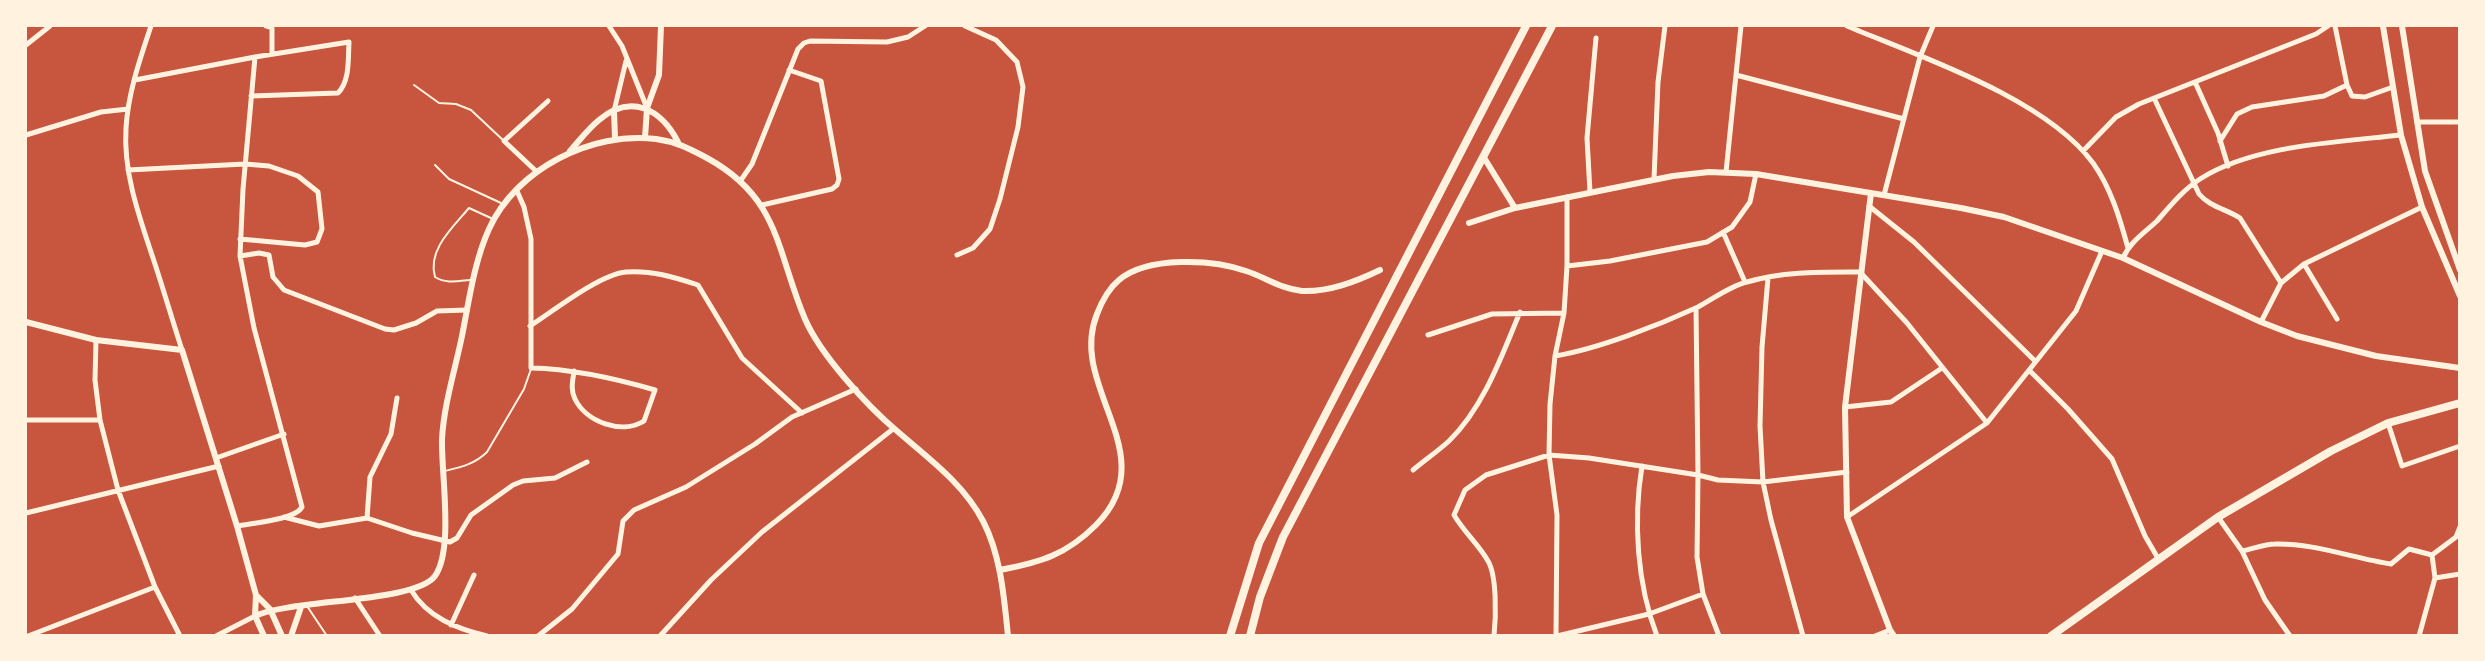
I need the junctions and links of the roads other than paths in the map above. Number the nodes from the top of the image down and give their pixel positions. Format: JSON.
{"nodes":[{"id":1,"x":50,"y":26,"type":"edge"},
{"id":2,"x":151,"y":26,"type":"edge"},
{"id":3,"x":266,"y":26,"type":"edge"},
{"id":4,"x":609,"y":26,"type":"edge"},
{"id":5,"x":661,"y":26,"type":"edge"},
{"id":6,"x":925,"y":26,"type":"edge"},
{"id":7,"x":965,"y":26,"type":"edge"},
{"id":8,"x":1526,"y":26,"type":"edge"},
{"id":9,"x":1552,"y":26,"type":"edge"},
{"id":10,"x":1665,"y":26,"type":"edge"},
{"id":11,"x":1741,"y":26,"type":"edge"},
{"id":12,"x":1847,"y":26,"type":"edge"},
{"id":13,"x":1933,"y":26,"type":"edge"},
{"id":14,"x":2328,"y":26,"type":"edge"},
{"id":15,"x":2335,"y":26,"type":"edge"},
{"id":16,"x":2383,"y":26,"type":"edge"},
{"id":17,"x":2402,"y":26,"type":"edge"},
{"id":18,"x":1596,"y":38,"type":"dead end"},
{"id":19,"x":26,"y":45,"type":"edge"},
{"id":20,"x":272,"y":54,"type":"junction"},
{"id":21,"x":255,"y":57,"type":"junction"},
{"id":22,"x":1920,"y":57,"type":"junction"},
{"id":23,"x":626,"y":60,"type":"junction"},
{"id":24,"x":789,"y":70,"type":"junction"},
{"id":25,"x":1736,"y":75,"type":"junction"},
{"id":26,"x":135,"y":80,"type":"junction"},
{"id":27,"x":2195,"y":82,"type":"junction"},
{"id":28,"x":414,"y":85,"type":"dead end"},
{"id":29,"x":2347,"y":85,"type":"junction"},
{"id":30,"x":2393,"y":87,"type":"junction"},
{"id":31,"x":251,"y":96,"type":"junction"},
{"id":32,"x":2154,"y":98,"type":"junction"},
{"id":33,"x":548,"y":101,"type":"dead end"},
{"id":34,"x":647,"y":108,"type":"junction"},
{"id":35,"x":128,"y":109,"type":"junction"},
{"id":36,"x":614,"y":111,"type":"junction"},
{"id":37,"x":1904,"y":119,"type":"junction"},
{"id":38,"x":2417,"y":122,"type":"junction"},
{"id":39,"x":2460,"y":122,"type":"edge"},
{"id":40,"x":26,"y":135,"type":"edge"},
{"id":41,"x":2401,"y":135,"type":"junction"},
{"id":42,"x":615,"y":138,"type":"junction"},
{"id":43,"x":645,"y":138,"type":"junction"},
{"id":44,"x":504,"y":141,"type":"junction"},
{"id":45,"x":2220,"y":141,"type":"junction"},
{"id":46,"x":678,"y":142,"type":"junction"},
{"id":47,"x":2083,"y":151,"type":"junction"},
{"id":48,"x":568,"y":153,"type":"junction"},
{"id":49,"x":1483,"y":156,"type":"junction"},
{"id":50,"x":245,"y":164,"type":"junction"},
{"id":51,"x":435,"y":165,"type":"dead end"},
{"id":52,"x":2228,"y":166,"type":"junction"},
{"id":53,"x":128,"y":170,"type":"junction"},
{"id":54,"x":537,"y":172,"type":"junction"},
{"id":55,"x":1726,"y":172,"type":"junction"},
{"id":56,"x":1756,"y":174,"type":"junction"},
{"id":57,"x":1654,"y":179,"type":"junction"},
{"id":58,"x":741,"y":180,"type":"junction"},
{"id":59,"x":2193,"y":184,"type":"junction"},
{"id":60,"x":518,"y":191,"type":"junction"},
{"id":61,"x":1590,"y":192,"type":"junction"},
{"id":62,"x":1871,"y":193,"type":"junction"},
{"id":63,"x":1884,"y":195,"type":"junction"},
{"id":64,"x":1567,"y":197,"type":"junction"},
{"id":65,"x":504,"y":205,"type":"junction"},
{"id":66,"x":762,"y":205,"type":"junction"},
{"id":67,"x":1869,"y":206,"type":"junction"},
{"id":68,"x":2422,"y":207,"type":"junction"},
{"id":69,"x":1515,"y":208,"type":"junction"},
{"id":70,"x":493,"y":219,"type":"junction"},
{"id":71,"x":1469,"y":223,"type":"dead end"},
{"id":72,"x":1723,"y":232,"type":"junction"},
{"id":73,"x":240,"y":239,"type":"junction"},
{"id":74,"x":2128,"y":248,"type":"junction"},
{"id":75,"x":2102,"y":251,"type":"junction"},
{"id":76,"x":957,"y":255,"type":"dead end"},
{"id":77,"x":240,"y":256,"type":"junction"},
{"id":78,"x":2123,"y":258,"type":"junction"},
{"id":79,"x":2304,"y":264,"type":"junction"},
{"id":80,"x":1567,"y":266,"type":"junction"},
{"id":81,"x":1380,"y":270,"type":"dead end"},
{"id":82,"x":2460,"y":270,"type":"edge"},
{"id":83,"x":1860,"y":272,"type":"junction"},
{"id":84,"x":1768,"y":278,"type":"junction"},
{"id":85,"x":474,"y":279,"type":"junction"},
{"id":86,"x":1745,"y":282,"type":"junction"},
{"id":87,"x":2281,"y":283,"type":"junction"},
{"id":88,"x":2460,"y":296,"type":"edge"},
{"id":89,"x":1696,"y":308,"type":"junction"},
{"id":90,"x":467,"y":310,"type":"junction"},
{"id":91,"x":1520,"y":312,"type":"junction"},
{"id":92,"x":1564,"y":313,"type":"junction"},
{"id":93,"x":2337,"y":319,"type":"dead end"},
{"id":94,"x":26,"y":322,"type":"edge"},
{"id":95,"x":2261,"y":322,"type":"junction"},
{"id":96,"x":530,"y":326,"type":"junction"},
{"id":97,"x":1428,"y":335,"type":"dead end"},
{"id":98,"x":96,"y":340,"type":"junction"},
{"id":99,"x":182,"y":350,"type":"junction"},
{"id":100,"x":1555,"y":356,"type":"junction"},
{"id":101,"x":2035,"y":361,"type":"junction"},
{"id":102,"x":531,"y":368,"type":"junction"},
{"id":103,"x":2460,"y":368,"type":"edge"},
{"id":104,"x":1942,"y":369,"type":"junction"},
{"id":105,"x":2029,"y":370,"type":"junction"},
{"id":106,"x":574,"y":371,"type":"junction"},
{"id":107,"x":856,"y":389,"type":"junction"},
{"id":108,"x":397,"y":398,"type":"dead end"},
{"id":109,"x":2460,"y":403,"type":"edge"},
{"id":110,"x":1845,"y":407,"type":"junction"},
{"id":111,"x":802,"y":413,"type":"junction"},
{"id":112,"x":26,"y":420,"type":"edge"},
{"id":113,"x":100,"y":420,"type":"junction"},
{"id":114,"x":1988,"y":423,"type":"junction"},
{"id":115,"x":2388,"y":423,"type":"junction"},
{"id":116,"x":893,"y":429,"type":"junction"},
{"id":117,"x":284,"y":434,"type":"junction"},
{"id":118,"x":2460,"y":446,"type":"edge"},
{"id":119,"x":1549,"y":455,"type":"junction"},
{"id":120,"x":216,"y":458,"type":"junction"},
{"id":121,"x":588,"y":462,"type":"dead end"},
{"id":122,"x":219,"y":466,"type":"junction"},
{"id":123,"x":1642,"y":466,"type":"junction"},
{"id":124,"x":1413,"y":470,"type":"dead end"},
{"id":125,"x":442,"y":472,"type":"junction"},
{"id":126,"x":1847,"y":472,"type":"junction"},
{"id":127,"x":1698,"y":475,"type":"junction"},
{"id":128,"x":1763,"y":482,"type":"junction"},
{"id":129,"x":118,"y":490,"type":"junction"},
{"id":130,"x":26,"y":513,"type":"edge"},
{"id":131,"x":284,"y":517,"type":"junction"},
{"id":132,"x":1847,"y":517,"type":"junction"},
{"id":133,"x":2218,"y":517,"type":"junction"},
{"id":134,"x":368,"y":518,"type":"junction"},
{"id":135,"x":237,"y":526,"type":"junction"},
{"id":136,"x":2460,"y":527,"type":"edge"},
{"id":137,"x":2456,"y":537,"type":"junction"},
{"id":138,"x":445,"y":542,"type":"junction"},
{"id":139,"x":2460,"y":543,"type":"edge"},
{"id":140,"x":2242,"y":551,"type":"junction"},
{"id":141,"x":2432,"y":555,"type":"junction"},
{"id":142,"x":2159,"y":560,"type":"junction"},
{"id":143,"x":1000,"y":570,"type":"junction"},
{"id":144,"x":2460,"y":574,"type":"edge"},
{"id":145,"x":474,"y":575,"type":"dead end"},
{"id":146,"x":2435,"y":578,"type":"junction"},
{"id":147,"x":155,"y":587,"type":"junction"},
{"id":148,"x":411,"y":590,"type":"junction"},
{"id":149,"x":1703,"y":594,"type":"junction"},
{"id":150,"x":256,"y":595,"type":"junction"},
{"id":151,"x":356,"y":598,"type":"junction"},
{"id":152,"x":304,"y":607,"type":"junction"},
{"id":153,"x":270,"y":609,"type":"junction"},
{"id":154,"x":1648,"y":614,"type":"junction"},
{"id":155,"x":255,"y":616,"type":"junction"},
{"id":156,"x":450,"y":625,"type":"junction"},
{"id":157,"x":1892,"y":633,"type":"edge"},
{"id":158,"x":470,"y":634,"type":"edge"},
{"id":159,"x":28,"y":636,"type":"edge"},
{"id":160,"x":180,"y":636,"type":"edge"},
{"id":161,"x":216,"y":636,"type":"edge"},
{"id":162,"x":264,"y":636,"type":"edge"},
{"id":163,"x":282,"y":636,"type":"edge"},
{"id":164,"x":291,"y":636,"type":"edge"},
{"id":165,"x":327,"y":636,"type":"edge"},
{"id":166,"x":380,"y":636,"type":"edge"},
{"id":167,"x":487,"y":636,"type":"edge"},
{"id":168,"x":538,"y":636,"type":"edge"},
{"id":169,"x":660,"y":636,"type":"edge"},
{"id":170,"x":1008,"y":636,"type":"edge"},
{"id":171,"x":1230,"y":636,"type":"edge"},
{"id":172,"x":1250,"y":636,"type":"edge"},
{"id":173,"x":1494,"y":636,"type":"edge"},
{"id":174,"x":1556,"y":636,"type":"edge"},
{"id":175,"x":1657,"y":636,"type":"edge"},
{"id":176,"x":1719,"y":636,"type":"edge"},
{"id":177,"x":1803,"y":636,"type":"edge"},
{"id":178,"x":1875,"y":636,"type":"edge"},
{"id":179,"x":2051,"y":636,"type":"edge"},
{"id":180,"x":2290,"y":636,"type":"edge"},
{"id":181,"x":2419,"y":636,"type":"edge"}],
"edges":[{"from":1,"to":19,"type":"street"},
{"from":2,"to":26,"type":"street"},
{"from":3,"to":20,"type":"street"},
{"from":4,"to":23,"type":"street"},
{"from":5,"to":34,"type":"street"},
{"from":6,"to":24,"type":"street"},
{"from":7,"to":76,"type":"street"},
{"from":8,"to":171,"type":"highway"},
{"from":9,"to":49,"type":"highway"},
{"from":10,"to":57,"type":"street"},
{"from":11,"to":25,"type":"street"},
{"from":12,"to":22,"type":"street"},
{"from":13,"to":22,"type":"street"},
{"from":14,"to":27,"type":"street"},
{"from":15,"to":29,"type":"street"},
{"from":16,"to":30,"type":"street"},
{"from":17,"to":38,"type":"street"},
{"from":18,"to":61,"type":"street"},
{"from":20,"to":21,"type":"street"},
{"from":20,"to":31,"type":"street"},
{"from":21,"to":26,"type":"street"},
{"from":21,"to":31,"type":"street"},
{"from":22,"to":37,"type":"street"},
{"from":22,"to":47,"type":"street"},
{"from":23,"to":34,"type":"street"},
{"from":23,"to":36,"type":"street"},
{"from":24,"to":58,"type":"street"},
{"from":24,"to":66,"type":"street"},
{"from":25,"to":37,"type":"street"},
{"from":25,"to":55,"type":"street"},
{"from":26,"to":35,"type":"street"},
{"from":27,"to":32,"type":"street"},
{"from":27,"to":45,"type":"street"},
{"from":28,"to":44,"type":"lane"},
{"from":29,"to":30,"type":"street"},
{"from":29,"to":45,"type":"street"},
{"from":30,"to":41,"type":"street"},
{"from":31,"to":50,"type":"street"},
{"from":32,"to":47,"type":"street"},
{"from":32,"to":59,"type":"street"},
{"from":33,"to":44,"type":"street"},
{"from":34,"to":36,"type":"street"},
{"from":34,"to":43,"type":"street"},
{"from":34,"to":46,"type":"street"},
{"from":35,"to":40,"type":"street"},
{"from":35,"to":53,"type":"street"},
{"from":36,"to":42,"type":"street"},
{"from":36,"to":48,"type":"street"},
{"from":37,"to":63,"type":"street"},
{"from":38,"to":39,"type":"street"},
{"from":38,"to":82,"type":"street"},
{"from":41,"to":52,"type":"street"},
{"from":41,"to":68,"type":"street"},
{"from":42,"to":43,"type":"street"},
{"from":42,"to":48,"type":"street"},
{"from":43,"to":46,"type":"street"},
{"from":44,"to":54,"type":"street"},
{"from":45,"to":52,"type":"street"},
{"from":46,"to":58,"type":"street"},
{"from":47,"to":74,"type":"street"},
{"from":48,"to":54,"type":"street"},
{"from":49,"to":69,"type":"street"},
{"from":49,"to":172,"type":"highway"},
{"from":50,"to":53,"type":"street"},
{"from":50,"to":73,"type":"street"},
{"from":50,"to":73,"type":"street"},
{"from":51,"to":65,"type":"lane"},
{"from":52,"to":59,"type":"street"},
{"from":53,"to":99,"type":"street"},
{"from":54,"to":60,"type":"street"},
{"from":55,"to":56,"type":"street"},
{"from":55,"to":57,"type":"street"},
{"from":56,"to":62,"type":"street"},
{"from":56,"to":72,"type":"street"},
{"from":57,"to":61,"type":"street"},
{"from":58,"to":66,"type":"street"},
{"from":59,"to":74,"type":"street"},
{"from":59,"to":87,"type":"street"},
{"from":60,"to":65,"type":"street"},
{"from":60,"to":96,"type":"street"},
{"from":61,"to":64,"type":"street"},
{"from":62,"to":63,"type":"street"},
{"from":62,"to":67,"type":"street"},
{"from":63,"to":75,"type":"street"},
{"from":64,"to":69,"type":"street"},
{"from":64,"to":80,"type":"street"},
{"from":65,"to":70,"type":"street"},
{"from":66,"to":107,"type":"street"},
{"from":67,"to":83,"type":"street"},
{"from":67,"to":101,"type":"street"},
{"from":68,"to":79,"type":"street"},
{"from":68,"to":88,"type":"street"},
{"from":69,"to":71,"type":"street"},
{"from":70,"to":85,"type":"street"},
{"from":70,"to":85,"type":"lane"},
{"from":72,"to":80,"type":"street"},
{"from":72,"to":86,"type":"street"},
{"from":73,"to":77,"type":"street"},
{"from":74,"to":78,"type":"street"},
{"from":75,"to":78,"type":"street"},
{"from":75,"to":101,"type":"street"},
{"from":77,"to":90,"type":"street"},
{"from":77,"to":117,"type":"street"},
{"from":78,"to":95,"type":"street"},
{"from":79,"to":87,"type":"street"},
{"from":79,"to":93,"type":"street"},
{"from":80,"to":92,"type":"street"},
{"from":81,"to":143,"type":"street"},
{"from":83,"to":84,"type":"street"},
{"from":83,"to":104,"type":"street"},
{"from":83,"to":110,"type":"street"},
{"from":84,"to":86,"type":"street"},
{"from":84,"to":128,"type":"street"},
{"from":85,"to":90,"type":"street"},
{"from":86,"to":89,"type":"street"},
{"from":87,"to":95,"type":"street"},
{"from":89,"to":100,"type":"street"},
{"from":89,"to":127,"type":"street"},
{"from":90,"to":125,"type":"street"},
{"from":91,"to":92,"type":"street"},
{"from":91,"to":97,"type":"street"},
{"from":91,"to":124,"type":"street"},
{"from":92,"to":100,"type":"street"},
{"from":94,"to":98,"type":"street"},
{"from":95,"to":103,"type":"street"},
{"from":96,"to":102,"type":"street"},
{"from":96,"to":111,"type":"street"},
{"from":98,"to":99,"type":"street"},
{"from":98,"to":113,"type":"street"},
{"from":99,"to":120,"type":"street"},
{"from":100,"to":119,"type":"street"},
{"from":101,"to":105,"type":"street"},
{"from":102,"to":106,"type":"street"},
{"from":102,"to":125,"type":"lane"},
{"from":104,"to":110,"type":"street"},
{"from":104,"to":114,"type":"street"},
{"from":105,"to":114,"type":"street"},
{"from":105,"to":142,"type":"street"},
{"from":106,"to":106,"type":"street"},
{"from":107,"to":111,"type":"street"},
{"from":107,"to":116,"type":"street"},
{"from":108,"to":134,"type":"street"},
{"from":109,"to":115,"type":"main road"},
{"from":110,"to":126,"type":"street"},
{"from":111,"to":168,"type":"street"},
{"from":112,"to":113,"type":"street"},
{"from":113,"to":129,"type":"street"},
{"from":114,"to":132,"type":"street"},
{"from":115,"to":118,"type":"street"},
{"from":115,"to":133,"type":"main road"},
{"from":116,"to":143,"type":"street"},
{"from":116,"to":169,"type":"street"},
{"from":117,"to":120,"type":"street"},
{"from":117,"to":131,"type":"street"},
{"from":119,"to":123,"type":"street"},
{"from":119,"to":173,"type":"street"},
{"from":119,"to":174,"type":"street"},
{"from":120,"to":122,"type":"street"},
{"from":121,"to":138,"type":"street"},
{"from":122,"to":129,"type":"street"},
{"from":122,"to":135,"type":"street"},
{"from":123,"to":127,"type":"street"},
{"from":123,"to":154,"type":"street"},
{"from":125,"to":138,"type":"street"},
{"from":126,"to":128,"type":"street"},
{"from":126,"to":132,"type":"street"},
{"from":127,"to":128,"type":"street"},
{"from":127,"to":149,"type":"street"},
{"from":128,"to":177,"type":"street"},
{"from":129,"to":130,"type":"street"},
{"from":129,"to":147,"type":"street"},
{"from":131,"to":134,"type":"street"},
{"from":131,"to":135,"type":"street"},
{"from":132,"to":157,"type":"street"},
{"from":133,"to":140,"type":"street"},
{"from":133,"to":142,"type":"main road"},
{"from":134,"to":138,"type":"street"},
{"from":135,"to":150,"type":"street"},
{"from":136,"to":137,"type":"street"},
{"from":137,"to":139,"type":"street"},
{"from":137,"to":141,"type":"street"},
{"from":138,"to":148,"type":"street"},
{"from":140,"to":141,"type":"street"},
{"from":140,"to":180,"type":"street"},
{"from":141,"to":146,"type":"street"},
{"from":142,"to":179,"type":"main road"},
{"from":143,"to":170,"type":"street"},
{"from":144,"to":146,"type":"street"},
{"from":145,"to":156,"type":"street"},
{"from":146,"to":181,"type":"street"},
{"from":147,"to":159,"type":"street"},
{"from":147,"to":160,"type":"street"},
{"from":148,"to":151,"type":"street"},
{"from":148,"to":156,"type":"street"},
{"from":149,"to":154,"type":"street"},
{"from":149,"to":176,"type":"street"},
{"from":150,"to":153,"type":"street"},
{"from":150,"to":155,"type":"street"},
{"from":151,"to":152,"type":"street"},
{"from":151,"to":166,"type":"street"},
{"from":152,"to":153,"type":"street"},
{"from":152,"to":164,"type":"street"},
{"from":152,"to":165,"type":"lane"},
{"from":153,"to":155,"type":"street"},
{"from":153,"to":163,"type":"street"},
{"from":154,"to":174,"type":"street"},
{"from":154,"to":175,"type":"street"},
{"from":155,"to":161,"type":"street"},
{"from":155,"to":162,"type":"street"},
{"from":156,"to":158,"type":"street"},
{"from":157,"to":178,"type":"street"},
{"from":158,"to":167,"type":"street"}]}
